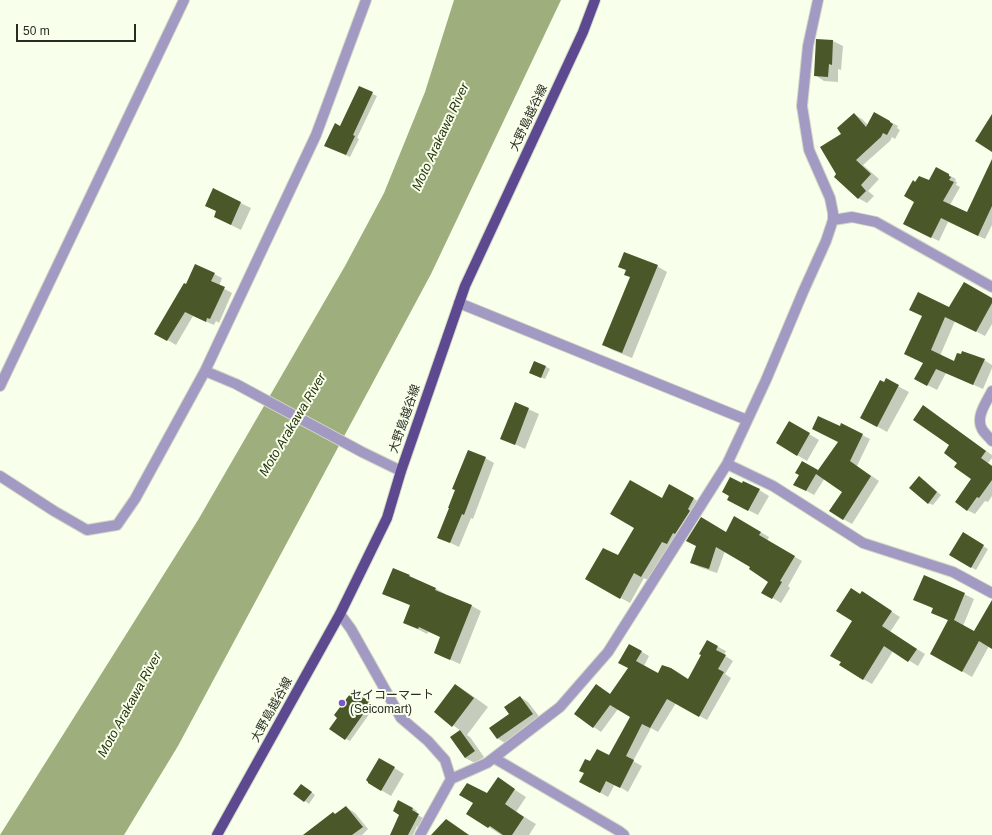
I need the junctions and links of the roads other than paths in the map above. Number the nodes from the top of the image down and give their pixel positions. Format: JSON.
{"nodes":[{"id":1,"x":184,"y":0,"type":"edge"},
{"id":2,"x":366,"y":0,"type":"edge"},
{"id":3,"x":595,"y":0,"type":"edge"},
{"id":4,"x":818,"y":0,"type":"edge"},
{"id":5,"x":833,"y":220,"type":"junction"},
{"id":6,"x":992,"y":287,"type":"edge"},
{"id":7,"x":459,"y":304,"type":"junction"},
{"id":8,"x":204,"y":371,"type":"junction"},
{"id":9,"x":0,"y":386,"type":"edge"},
{"id":10,"x":992,"y":391,"type":"edge"},
{"id":11,"x":747,"y":420,"type":"junction"},
{"id":12,"x":992,"y":441,"type":"edge"},
{"id":13,"x":727,"y":464,"type":"junction"},
{"id":14,"x":401,"y":471,"type":"junction"},
{"id":15,"x":0,"y":476,"type":"edge"},
{"id":16,"x":992,"y":593,"type":"edge"},
{"id":17,"x":340,"y":614,"type":"junction"},
{"id":18,"x":494,"y":758,"type":"junction"},
{"id":19,"x":451,"y":780,"type":"junction"},
{"id":20,"x":217,"y":835,"type":"edge"},
{"id":21,"x":420,"y":835,"type":"edge"},
{"id":22,"x":624,"y":835,"type":"edge"}],
"edges":[{"from":1,"to":9,"type":"street"},
{"from":2,"to":8,"type":"street"},
{"from":3,"to":7,"type":"main road","name":"大野島越谷線"},
{"from":4,"to":5,"type":"street"},
{"from":5,"to":6,"type":"street"},
{"from":5,"to":11,"type":"street"},
{"from":7,"to":11,"type":"street"},
{"from":7,"to":14,"type":"main road","name":"大野島越谷線"},
{"from":8,"to":14,"type":"street"},
{"from":8,"to":15,"type":"street"},
{"from":10,"to":12,"type":"street"},
{"from":11,"to":13,"type":"street"},
{"from":13,"to":16,"type":"street"},
{"from":13,"to":18,"type":"street"},
{"from":14,"to":17,"type":"main road","name":"大野島越谷線"},
{"from":17,"to":19,"type":"street"},
{"from":17,"to":20,"type":"main road","name":"大野島越谷線"},
{"from":18,"to":19,"type":"street"},
{"from":18,"to":22,"type":"street"},
{"from":19,"to":21,"type":"street"}]}
